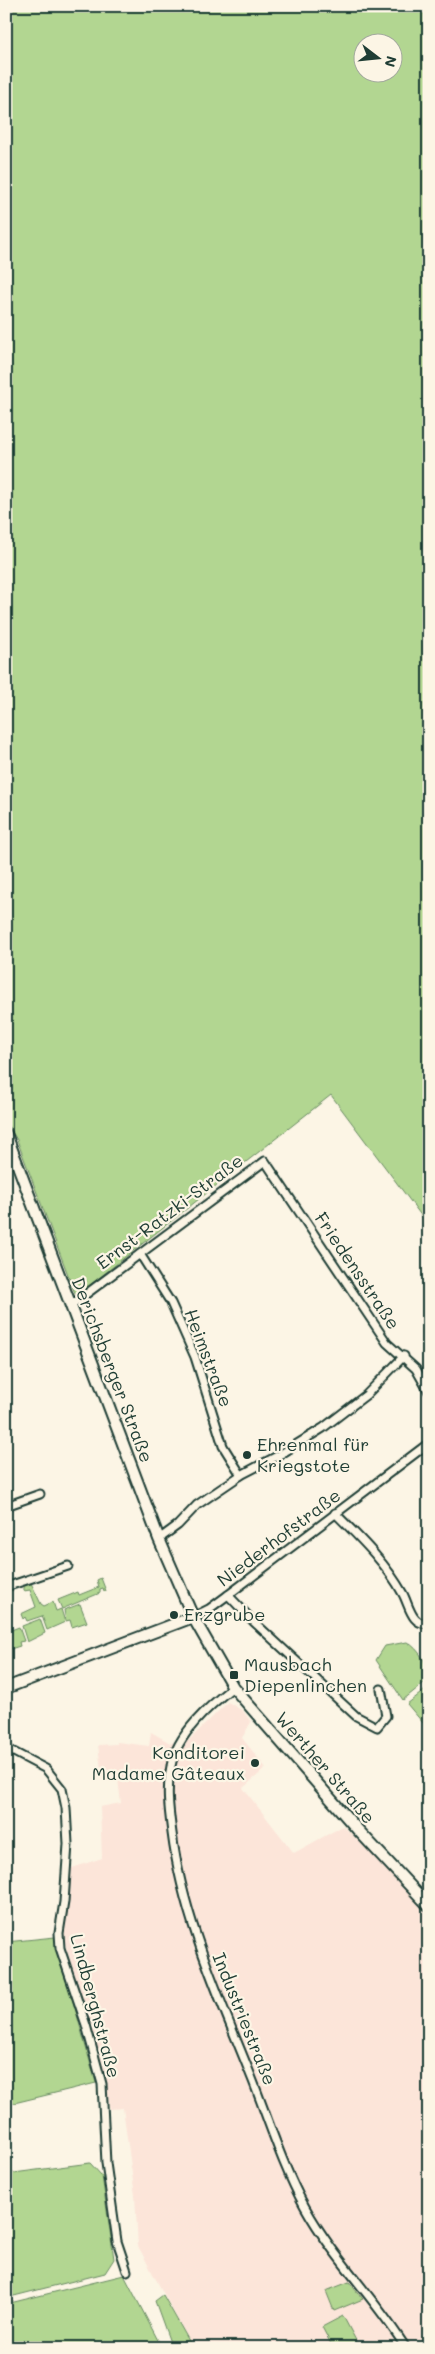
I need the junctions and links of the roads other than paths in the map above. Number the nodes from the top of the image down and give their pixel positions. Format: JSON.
{"nodes":[{"id":1,"x":6,"y":1134,"type":"edge"},
{"id":2,"x":265,"y":1161,"type":"joint"},
{"id":3,"x":140,"y":1254,"type":"junction"},
{"id":4,"x":70,"y":1306,"type":"junction"},
{"id":5,"x":404,"y":1356,"type":"junction"},
{"id":6,"x":429,"y":1392,"type":"edge"},
{"id":7,"x":429,"y":1443,"type":"edge"},
{"id":8,"x":241,"y":1475,"type":"junction"},
{"id":9,"x":40,"y":1494,"type":"dead end"},
{"id":10,"x":6,"y":1506,"type":"edge"},
{"id":11,"x":335,"y":1513,"type":"junction"},
{"id":12,"x":159,"y":1539,"type":"junction"},
{"id":13,"x":68,"y":1566,"type":"dead end"},
{"id":14,"x":6,"y":1587,"type":"edge"},
{"id":15,"x":228,"y":1595,"type":"junction"},
{"id":16,"x":193,"y":1617,"type":"junction"},
{"id":17,"x":429,"y":1623,"type":"edge"},
{"id":18,"x":233,"y":1686,"type":"junction"},
{"id":19,"x":6,"y":1688,"type":"edge"},
{"id":20,"x":381,"y":1689,"type":"dead end"},
{"id":21,"x":6,"y":1748,"type":"edge"},
{"id":22,"x":429,"y":1906,"type":"edge"},
{"id":23,"x":127,"y":2271,"type":"dead end"},
{"id":24,"x":406,"y":2348,"type":"edge"}],
"edges":[{"from":1,"to":4,"type":"street","name":"Derichsberger Straße"},
{"from":2,"to":3,"type":"street","name":"Ernst-Ratzki-Straße"},
{"from":2,"to":5,"type":"street","name":"Friedensstraße"},
{"from":3,"to":4,"type":"street","name":"Ernst-Ratzki-Straße"},
{"from":3,"to":8,"type":"street","name":"Heimstraße"},
{"from":4,"to":12,"type":"street","name":"Derichsberger Straße"},
{"from":5,"to":6,"type":"street","name":"Friedensstraße"},
{"from":5,"to":8,"type":"street"},
{"from":7,"to":11,"type":"street","name":"Niederhofstraße"},
{"from":8,"to":12,"type":"street"},
{"from":9,"to":10,"type":"street"},
{"from":11,"to":15,"type":"street","name":"Niederhofstraße"},
{"from":11,"to":17,"type":"street"},
{"from":12,"to":16,"type":"street","name":"Derichsberger Straße"},
{"from":13,"to":14,"type":"street"},
{"from":15,"to":16,"type":"street","name":"Niederhofstraße"},
{"from":15,"to":20,"type":"street"},
{"from":16,"to":18,"type":"street","name":"Werther Straße"},
{"from":16,"to":19,"type":"street"},
{"from":18,"to":22,"type":"street","name":"Werther Straße"},
{"from":18,"to":24,"type":"street","name":"Industriestraße"},
{"from":21,"to":23,"type":"street","name":"Lindberghstraße"}]}
